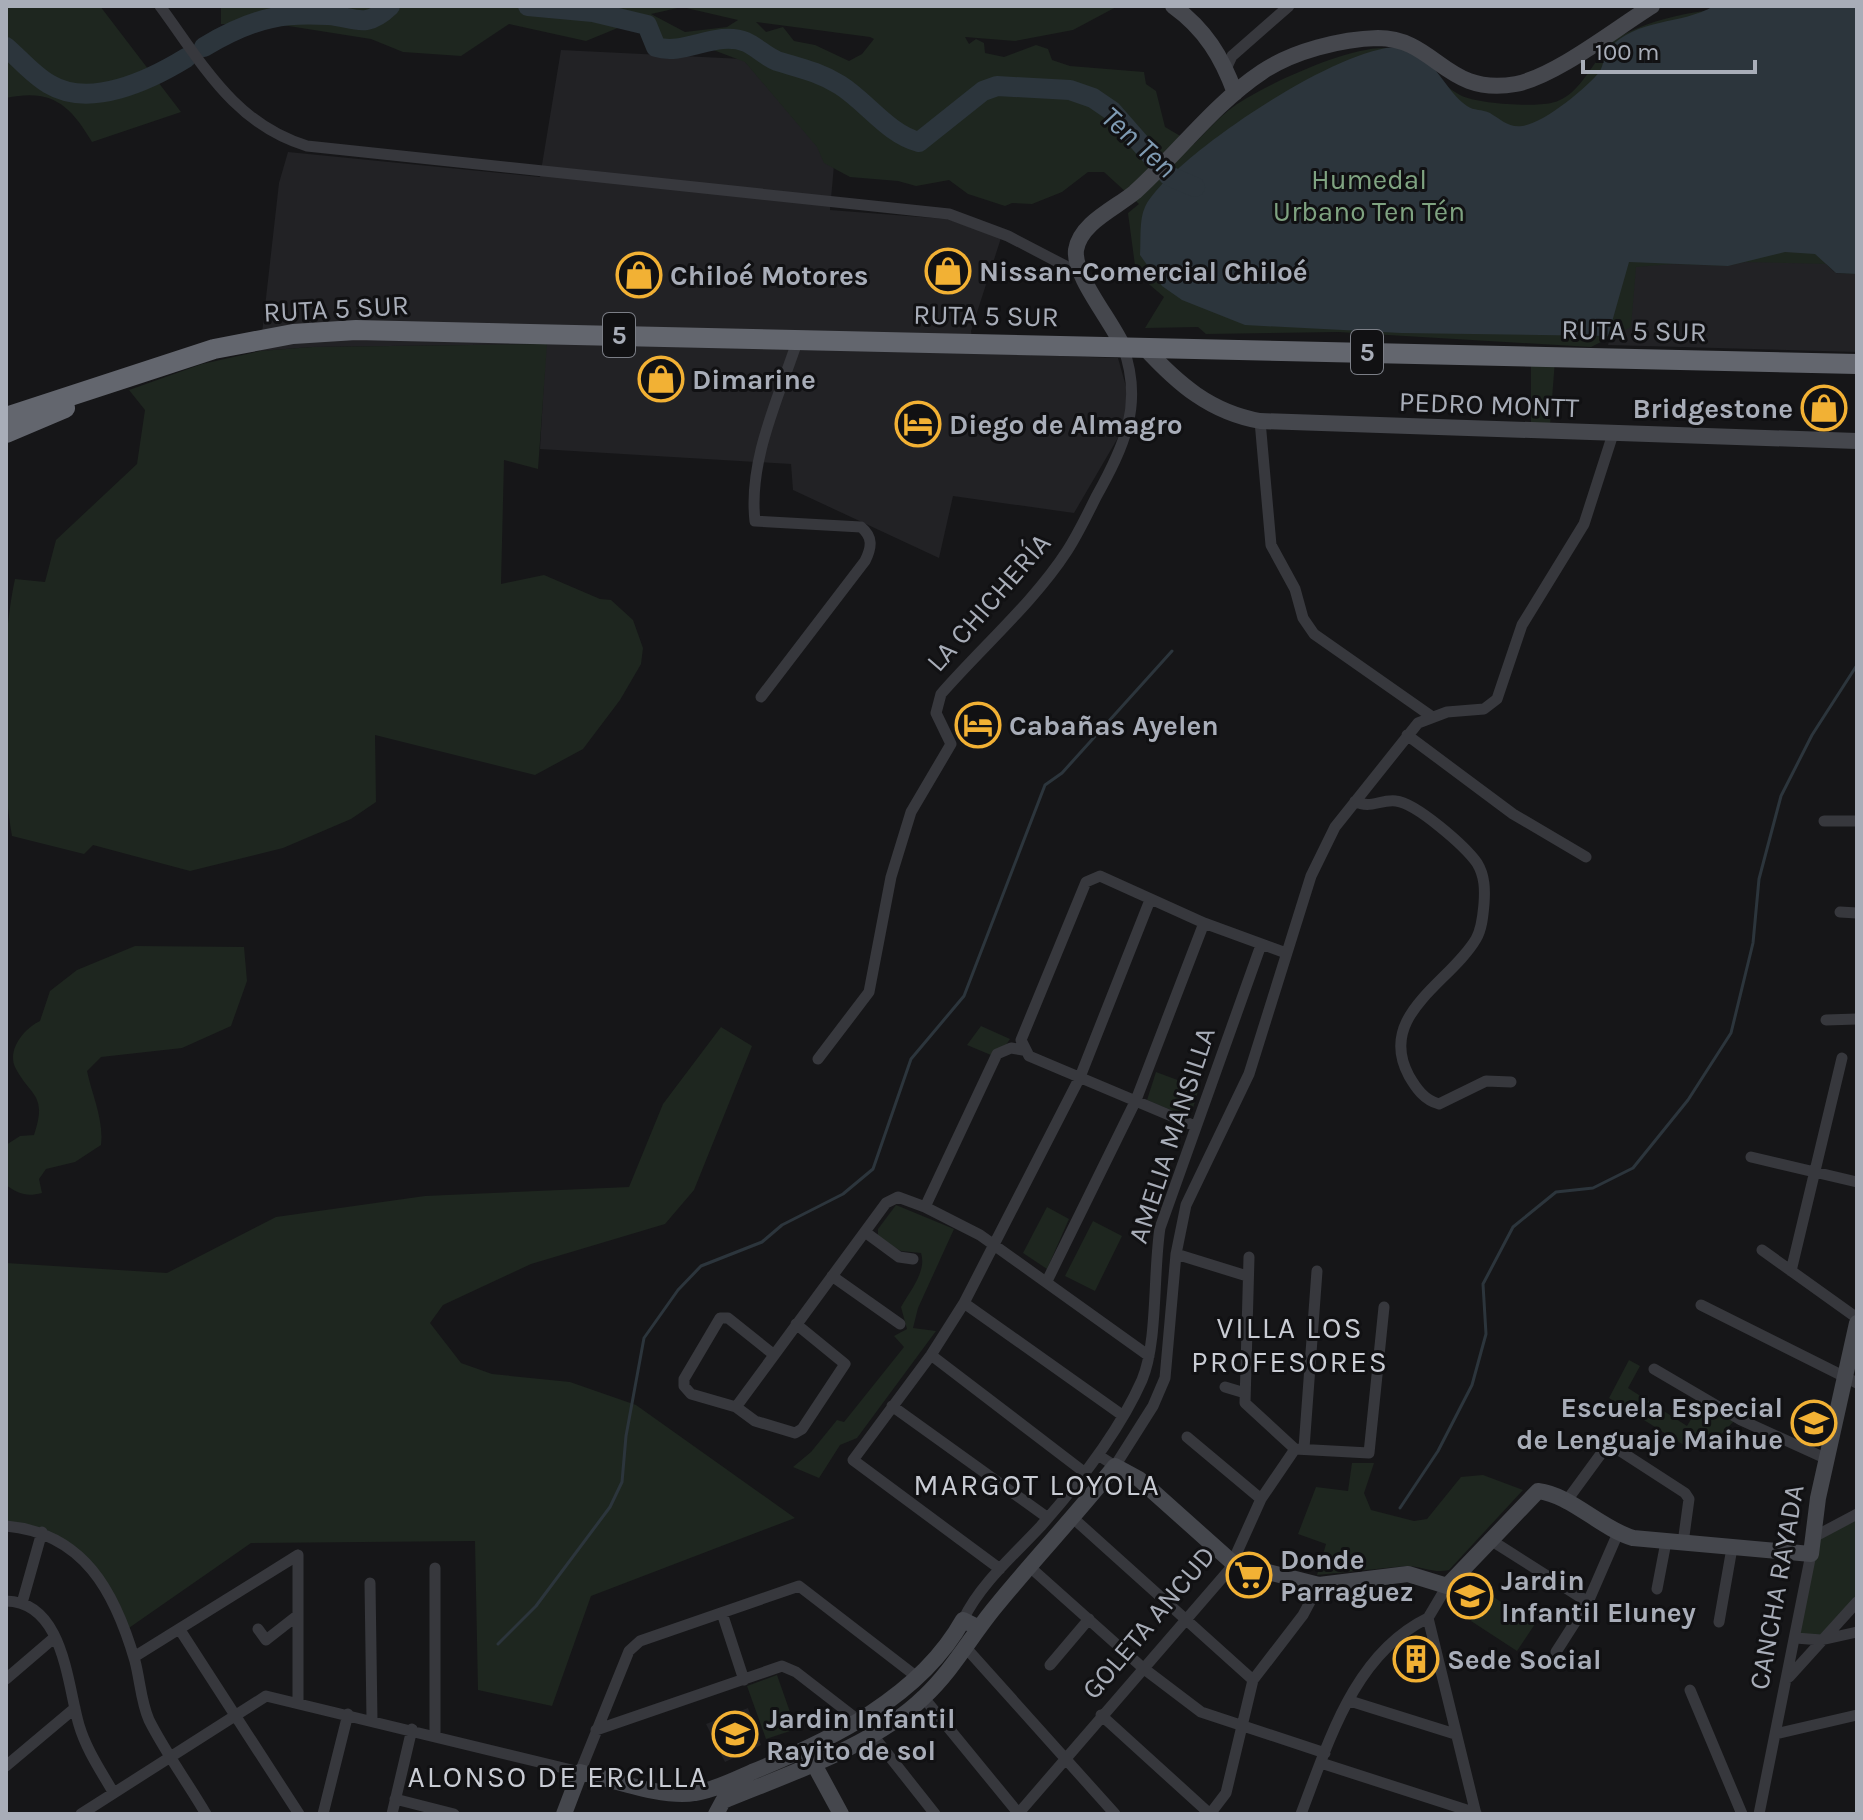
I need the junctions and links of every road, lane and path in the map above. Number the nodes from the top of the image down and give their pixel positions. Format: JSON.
{"nodes":[{"id":1,"x":160,"y":6,"type":"edge"},
{"id":2,"x":1173,"y":6,"type":"edge"},
{"id":3,"x":1289,"y":6,"type":"edge"},
{"id":4,"x":1652,"y":6,"type":"edge"},
{"id":5,"x":1226,"y":69,"type":"junction"},
{"id":6,"x":1235,"y":93,"type":"junction"},
{"id":7,"x":1081,"y":274,"type":"junction"},
{"id":8,"x":798,"y":339,"type":"junction"},
{"id":9,"x":1123,"y":347,"type":"junction"},
{"id":10,"x":1144,"y":347,"type":"junction"},
{"id":11,"x":1857,"y":364,"type":"edge"},
{"id":12,"x":120,"y":380,"type":"junction"},
{"id":13,"x":6,"y":417,"type":"edge"},
{"id":14,"x":1260,"y":421,"type":"junction"},
{"id":15,"x":6,"y":433,"type":"edge"},
{"id":16,"x":1613,"y":434,"type":"junction"},
{"id":17,"x":1857,"y":441,"type":"edge"},
{"id":18,"x":761,"y":697,"type":"dead end"},
{"id":19,"x":1431,"y":716,"type":"junction"},
{"id":20,"x":1407,"y":735,"type":"junction"},
{"id":21,"x":1355,"y":801,"type":"junction"},
{"id":22,"x":1824,"y":821,"type":"dead end"},
{"id":23,"x":1857,"y":821,"type":"edge"},
{"id":24,"x":1586,"y":857,"type":"dead end"},
{"id":25,"x":1150,"y":900,"type":"junction"},
{"id":26,"x":1840,"y":912,"type":"dead end"},
{"id":27,"x":1857,"y":913,"type":"edge"},
{"id":28,"x":1204,"y":923,"type":"junction"},
{"id":29,"x":1261,"y":945,"type":"junction"},
{"id":30,"x":1286,"y":953,"type":"junction"},
{"id":31,"x":1857,"y":1019,"type":"edge"},
{"id":32,"x":1826,"y":1020,"type":"dead end"},
{"id":33,"x":1023,"y":1050,"type":"junction"},
{"id":34,"x":1842,"y":1058,"type":"dead end"},
{"id":35,"x":818,"y":1059,"type":"dead end"},
{"id":36,"x":1080,"y":1077,"type":"junction"},
{"id":37,"x":1511,"y":1082,"type":"dead end"},
{"id":38,"x":1136,"y":1100,"type":"junction"},
{"id":39,"x":1195,"y":1126,"type":"junction"},
{"id":40,"x":1751,"y":1157,"type":"dead end"},
{"id":41,"x":1816,"y":1174,"type":"junction"},
{"id":42,"x":1857,"y":1182,"type":"edge"},
{"id":43,"x":925,"y":1207,"type":"junction"},
{"id":44,"x":865,"y":1232,"type":"junction"},
{"id":45,"x":993,"y":1244,"type":"junction"},
{"id":46,"x":1762,"y":1250,"type":"dead end"},
{"id":47,"x":1176,"y":1254,"type":"junction"},
{"id":48,"x":1249,"y":1257,"type":"dead end"},
{"id":49,"x":913,"y":1259,"type":"dead end"},
{"id":50,"x":1317,"y":1271,"type":"dead end"},
{"id":51,"x":1791,"y":1271,"type":"junction"},
{"id":52,"x":832,"y":1276,"type":"junction"},
{"id":53,"x":1247,"y":1276,"type":"junction"},
{"id":54,"x":1047,"y":1281,"type":"junction"},
{"id":55,"x":964,"y":1303,"type":"junction"},
{"id":56,"x":1701,"y":1305,"type":"dead end"},
{"id":57,"x":1384,"y":1307,"type":"dead end"},
{"id":58,"x":1857,"y":1321,"type":"edge"},
{"id":59,"x":796,"y":1324,"type":"junction"},
{"id":60,"x":900,"y":1324,"type":"dead end"},
{"id":61,"x":773,"y":1354,"type":"junction"},
{"id":62,"x":931,"y":1355,"type":"junction"},
{"id":63,"x":1149,"y":1356,"type":"junction"},
{"id":64,"x":1654,"y":1369,"type":"dead end"},
{"id":65,"x":1851,"y":1380,"type":"edge"},
{"id":66,"x":1225,"y":1387,"type":"dead end"},
{"id":67,"x":1245,"y":1398,"type":"junction"},
{"id":68,"x":892,"y":1406,"type":"junction"},
{"id":69,"x":736,"y":1407,"type":"junction"},
{"id":70,"x":1122,"y":1415,"type":"junction"},
{"id":71,"x":1187,"y":1437,"type":"dead end"},
{"id":72,"x":1299,"y":1448,"type":"junction"},
{"id":73,"x":1098,"y":1455,"type":"junction"},
{"id":74,"x":1827,"y":1459,"type":"junction"},
{"id":75,"x":1115,"y":1466,"type":"junction"},
{"id":76,"x":1084,"y":1472,"type":"junction"},
{"id":77,"x":1261,"y":1499,"type":"junction"},
{"id":78,"x":1565,"y":1503,"type":"junction"},
{"id":79,"x":1857,"y":1514,"type":"edge"},
{"id":80,"x":1048,"y":1518,"type":"junction"},
{"id":81,"x":1073,"y":1518,"type":"junction"},
{"id":82,"x":6,"y":1526,"type":"edge"},
{"id":83,"x":42,"y":1532,"type":"junction"},
{"id":84,"x":1618,"y":1533,"type":"junction"},
{"id":85,"x":1489,"y":1539,"type":"junction"},
{"id":86,"x":1674,"y":1542,"type":"junction"},
{"id":87,"x":1812,"y":1546,"type":"junction"},
{"id":88,"x":1732,"y":1548,"type":"junction"},
{"id":89,"x":1233,"y":1563,"type":"junction"},
{"id":90,"x":435,"y":1568,"type":"dead end"},
{"id":91,"x":1031,"y":1568,"type":"junction"},
{"id":92,"x":1000,"y":1569,"type":"junction"},
{"id":93,"x":370,"y":1583,"type":"dead end"},
{"id":94,"x":1319,"y":1585,"type":"junction"},
{"id":95,"x":1447,"y":1586,"type":"junction"},
{"id":96,"x":1657,"y":1589,"type":"dead end"},
{"id":97,"x":6,"y":1601,"type":"edge"},
{"id":98,"x":1588,"y":1602,"type":"junction"},
{"id":99,"x":1857,"y":1602,"type":"edge"},
{"id":100,"x":22,"y":1603,"type":"junction"},
{"id":101,"x":722,"y":1613,"type":"junction"},
{"id":102,"x":298,"y":1615,"type":"junction"},
{"id":103,"x":1428,"y":1618,"type":"junction"},
{"id":104,"x":1089,"y":1619,"type":"junction"},
{"id":105,"x":963,"y":1620,"type":"junction"},
{"id":106,"x":1187,"y":1620,"type":"junction"},
{"id":107,"x":1719,"y":1622,"type":"dead end"},
{"id":108,"x":979,"y":1628,"type":"junction"},
{"id":109,"x":258,"y":1629,"type":"dead end"},
{"id":110,"x":180,"y":1630,"type":"junction"},
{"id":111,"x":1857,"y":1632,"type":"edge"},
{"id":112,"x":55,"y":1637,"type":"junction"},
{"id":113,"x":1796,"y":1638,"type":"junction"},
{"id":114,"x":1821,"y":1640,"type":"junction"},
{"id":115,"x":967,"y":1649,"type":"junction"},
{"id":116,"x":1556,"y":1652,"type":"dead end"},
{"id":117,"x":134,"y":1657,"type":"junction"},
{"id":118,"x":1050,"y":1665,"type":"dead end"},
{"id":119,"x":1143,"y":1668,"type":"junction"},
{"id":120,"x":917,"y":1677,"type":"junction"},
{"id":121,"x":1788,"y":1678,"type":"junction"},
{"id":122,"x":6,"y":1679,"type":"edge"},
{"id":123,"x":744,"y":1680,"type":"junction"},
{"id":124,"x":1253,"y":1680,"type":"junction"},
{"id":125,"x":1690,"y":1690,"type":"dead end"},
{"id":126,"x":924,"y":1698,"type":"junction"},
{"id":127,"x":1350,"y":1701,"type":"junction"},
{"id":128,"x":298,"y":1702,"type":"junction"},
{"id":129,"x":75,"y":1708,"type":"junction"},
{"id":130,"x":348,"y":1714,"type":"junction"},
{"id":131,"x":234,"y":1715,"type":"junction"},
{"id":132,"x":1101,"y":1715,"type":"junction"},
{"id":133,"x":1857,"y":1715,"type":"edge"},
{"id":134,"x":372,"y":1720,"type":"junction"},
{"id":135,"x":858,"y":1720,"type":"junction"},
{"id":136,"x":1242,"y":1727,"type":"junction"},
{"id":137,"x":412,"y":1729,"type":"junction"},
{"id":138,"x":596,"y":1730,"type":"junction"},
{"id":139,"x":871,"y":1733,"type":"junction"},
{"id":140,"x":435,"y":1734,"type":"junction"},
{"id":141,"x":1455,"y":1734,"type":"junction"},
{"id":142,"x":1775,"y":1734,"type":"junction"},
{"id":143,"x":171,"y":1756,"type":"junction"},
{"id":144,"x":810,"y":1757,"type":"junction"},
{"id":145,"x":1323,"y":1758,"type":"junction"},
{"id":146,"x":1063,"y":1759,"type":"junction"},
{"id":147,"x":6,"y":1766,"type":"edge"},
{"id":148,"x":580,"y":1772,"type":"junction"},
{"id":149,"x":113,"y":1792,"type":"junction"},
{"id":150,"x":395,"y":1799,"type":"junction"},
{"id":151,"x":1476,"y":1813,"type":"edge"},
{"id":152,"x":81,"y":1814,"type":"edge"},
{"id":153,"x":206,"y":1814,"type":"edge"},
{"id":154,"x":299,"y":1814,"type":"edge"},
{"id":155,"x":323,"y":1814,"type":"edge"},
{"id":156,"x":392,"y":1814,"type":"edge"},
{"id":157,"x":454,"y":1814,"type":"edge"},
{"id":158,"x":564,"y":1814,"type":"edge"},
{"id":159,"x":716,"y":1814,"type":"edge"},
{"id":160,"x":841,"y":1814,"type":"edge"},
{"id":161,"x":935,"y":1814,"type":"edge"},
{"id":162,"x":1019,"y":1814,"type":"edge"},
{"id":163,"x":1115,"y":1814,"type":"edge"},
{"id":164,"x":1210,"y":1814,"type":"edge"},
{"id":165,"x":1301,"y":1814,"type":"edge"},
{"id":166,"x":1742,"y":1814,"type":"edge"},
{"id":167,"x":1759,"y":1814,"type":"edge"}],
"edges":[{"from":1,"to":7,"type":"street"},
{"from":2,"to":5,"type":"street"},
{"from":3,"to":5,"type":"street"},
{"from":4,"to":6,"type":"street"},
{"from":5,"to":6,"type":"street"},
{"from":6,"to":7,"type":"street"},
{"from":7,"to":9,"type":"street"},
{"from":8,"to":9,"type":"highway","name":"RUTA 5 SUR","number":"5"},
{"from":8,"to":12,"type":"highway","name":"RUTA 5 SUR","number":"5"},
{"from":8,"to":18,"type":"street"},
{"from":9,"to":10,"type":"highway","name":"RUTA 5 SUR","number":"5"},
{"from":9,"to":35,"type":"street","name":"LA CHICHERÍA"},
{"from":10,"to":11,"type":"highway","name":"RUTA 5 SUR","number":"5"},
{"from":10,"to":14,"type":"street","name":"PEDRO MONTT"},
{"from":12,"to":13,"type":"highway","name":"RUTA 5 SUR","number":"5"},
{"from":12,"to":15,"type":"highway","name":"RUTA 5 SUR","number":"5"},
{"from":14,"to":16,"type":"street","name":"PEDRO MONTT"},
{"from":14,"to":19,"type":"street"},
{"from":16,"to":17,"type":"street","name":"PEDRO MONTT"},
{"from":16,"to":19,"type":"street"},
{"from":19,"to":20,"type":"street"},
{"from":20,"to":21,"type":"street"},
{"from":20,"to":24,"type":"street"},
{"from":21,"to":30,"type":"street"},
{"from":21,"to":37,"type":"street"},
{"from":22,"to":23,"type":"street"},
{"from":25,"to":28,"type":"street"},
{"from":25,"to":33,"type":"street"},
{"from":25,"to":36,"type":"street"},
{"from":26,"to":27,"type":"street"},
{"from":28,"to":29,"type":"street"},
{"from":28,"to":38,"type":"street"},
{"from":29,"to":30,"type":"street"},
{"from":29,"to":39,"type":"street","name":"AMELIA MANSILLA"},
{"from":30,"to":47,"type":"street"},
{"from":31,"to":32,"type":"street"},
{"from":33,"to":36,"type":"street"},
{"from":33,"to":43,"type":"street"},
{"from":34,"to":41,"type":"street"},
{"from":36,"to":38,"type":"street"},
{"from":36,"to":45,"type":"street"},
{"from":38,"to":39,"type":"street"},
{"from":38,"to":54,"type":"street"},
{"from":39,"to":63,"type":"street","name":"AMELIA MANSILLA"},
{"from":40,"to":41,"type":"street"},
{"from":41,"to":42,"type":"street"},
{"from":41,"to":51,"type":"street"},
{"from":43,"to":44,"type":"street"},
{"from":43,"to":45,"type":"street"},
{"from":44,"to":49,"type":"street"},
{"from":44,"to":52,"type":"street"},
{"from":45,"to":54,"type":"street"},
{"from":45,"to":55,"type":"street"},
{"from":46,"to":51,"type":"street"},
{"from":47,"to":53,"type":"street"},
{"from":47,"to":75,"type":"street"},
{"from":48,"to":53,"type":"street"},
{"from":50,"to":72,"type":"street"},
{"from":51,"to":58,"type":"street"},
{"from":52,"to":59,"type":"street"},
{"from":52,"to":60,"type":"street"},
{"from":53,"to":67,"type":"street"},
{"from":54,"to":63,"type":"street"},
{"from":55,"to":62,"type":"street"},
{"from":55,"to":70,"type":"street"},
{"from":56,"to":65,"type":"street"},
{"from":57,"to":72,"type":"street"},
{"from":58,"to":65,"type":"street","name":"CANCHA RAYADA"},
{"from":59,"to":61,"type":"street"},
{"from":59,"to":69,"type":"street"},
{"from":61,"to":69,"type":"street"},
{"from":61,"to":69,"type":"street"},
{"from":62,"to":68,"type":"street"},
{"from":62,"to":76,"type":"street"},
{"from":63,"to":70,"type":"street","name":"AMELIA MANSILLA"},
{"from":64,"to":74,"type":"street"},
{"from":65,"to":74,"type":"street","name":"CANCHA RAYADA"},
{"from":66,"to":67,"type":"street"},
{"from":67,"to":72,"type":"street"},
{"from":68,"to":80,"type":"street"},
{"from":68,"to":92,"type":"street"},
{"from":70,"to":73,"type":"street","name":"AMELIA MANSILLA"},
{"from":71,"to":77,"type":"street"},
{"from":72,"to":77,"type":"street","name":"GOLETA ANCUD"},
{"from":73,"to":75,"type":"street"},
{"from":73,"to":76,"type":"street","name":"AMELIA MANSILLA"},
{"from":74,"to":87,"type":"street","name":"CANCHA RAYADA"},
{"from":75,"to":81,"type":"street"},
{"from":75,"to":89,"type":"street"},
{"from":76,"to":80,"type":"street","name":"AMELIA MANSILLA"},
{"from":77,"to":89,"type":"street","name":"GOLETA ANCUD"},
{"from":78,"to":84,"type":"street"},
{"from":78,"to":85,"type":"street"},
{"from":78,"to":86,"type":"street"},
{"from":79,"to":87,"type":"street"},
{"from":80,"to":92,"type":"street","name":"AMELIA MANSILLA"},
{"from":81,"to":91,"type":"street"},
{"from":81,"to":106,"type":"street"},
{"from":82,"to":83,"type":"street"},
{"from":83,"to":100,"type":"street"},
{"from":83,"to":117,"type":"street"},
{"from":84,"to":86,"type":"street"},
{"from":84,"to":98,"type":"street"},
{"from":85,"to":95,"type":"street"},
{"from":85,"to":98,"type":"street"},
{"from":86,"to":88,"type":"street"},
{"from":86,"to":96,"type":"street"},
{"from":87,"to":88,"type":"street"},
{"from":87,"to":113,"type":"street","name":"CANCHA RAYADA"},
{"from":88,"to":107,"type":"street"},
{"from":89,"to":94,"type":"street"},
{"from":89,"to":106,"type":"street","name":"GOLETA ANCUD"},
{"from":90,"to":140,"type":"street"},
{"from":91,"to":104,"type":"street"},
{"from":91,"to":108,"type":"street"},
{"from":92,"to":105,"type":"street","name":"AMELIA MANSILLA"},
{"from":93,"to":134,"type":"street"},
{"from":94,"to":95,"type":"street"},
{"from":94,"to":124,"type":"street"},
{"from":95,"to":103,"type":"street"},
{"from":97,"to":100,"type":"street"},
{"from":98,"to":116,"type":"street"},
{"from":99,"to":114,"type":"street"},
{"from":100,"to":112,"type":"street"},
{"from":101,"to":120,"type":"street"},
{"from":101,"to":123,"type":"street"},
{"from":101,"to":138,"type":"street"},
{"from":102,"to":109,"type":"street"},
{"from":102,"to":110,"type":"street"},
{"from":102,"to":128,"type":"street"},
{"from":103,"to":127,"type":"street"},
{"from":103,"to":141,"type":"street"},
{"from":104,"to":118,"type":"street"},
{"from":104,"to":119,"type":"street"},
{"from":105,"to":108,"type":"street"},
{"from":105,"to":120,"type":"street"},
{"from":106,"to":119,"type":"street","name":"GOLETA ANCUD"},
{"from":106,"to":124,"type":"street"},
{"from":108,"to":115,"type":"street"},
{"from":110,"to":117,"type":"street"},
{"from":110,"to":131,"type":"street"},
{"from":111,"to":114,"type":"street"},
{"from":112,"to":122,"type":"street"},
{"from":112,"to":129,"type":"street"},
{"from":113,"to":114,"type":"street"},
{"from":113,"to":121,"type":"street","name":"CANCHA RAYADA"},
{"from":114,"to":121,"type":"street"},
{"from":115,"to":126,"type":"street"},
{"from":115,"to":146,"type":"street"},
{"from":117,"to":143,"type":"street"},
{"from":119,"to":132,"type":"street","name":"GOLETA ANCUD"},
{"from":119,"to":136,"type":"street"},
{"from":120,"to":135,"type":"street"},
{"from":121,"to":142,"type":"street","name":"CANCHA RAYADA"},
{"from":123,"to":135,"type":"street"},
{"from":123,"to":138,"type":"street"},
{"from":124,"to":136,"type":"street"},
{"from":125,"to":166,"type":"street"},
{"from":126,"to":139,"type":"street"},
{"from":126,"to":162,"type":"street"},
{"from":127,"to":141,"type":"street"},
{"from":127,"to":145,"type":"street"},
{"from":128,"to":130,"type":"street"},
{"from":128,"to":131,"type":"street"},
{"from":129,"to":147,"type":"street"},
{"from":129,"to":149,"type":"street"},
{"from":130,"to":134,"type":"street"},
{"from":130,"to":155,"type":"street"},
{"from":131,"to":143,"type":"street"},
{"from":131,"to":154,"type":"street"},
{"from":132,"to":146,"type":"street","name":"GOLETA ANCUD"},
{"from":132,"to":164,"type":"street"},
{"from":133,"to":142,"type":"street"},
{"from":134,"to":137,"type":"street"},
{"from":135,"to":144,"type":"street"},
{"from":136,"to":145,"type":"street"},
{"from":136,"to":164,"type":"street"},
{"from":137,"to":140,"type":"street"},
{"from":137,"to":150,"type":"street"},
{"from":138,"to":148,"type":"street"},
{"from":139,"to":144,"type":"street"},
{"from":139,"to":161,"type":"street"},
{"from":140,"to":148,"type":"street"},
{"from":141,"to":151,"type":"street"},
{"from":142,"to":167,"type":"street","name":"CANCHA RAYADA"},
{"from":143,"to":149,"type":"street"},
{"from":143,"to":153,"type":"street"},
{"from":144,"to":148,"type":"street"},
{"from":144,"to":159,"type":"street"},
{"from":144,"to":160,"type":"street"},
{"from":145,"to":151,"type":"street"},
{"from":145,"to":165,"type":"street"},
{"from":146,"to":162,"type":"street","name":"GOLETA ANCUD"},
{"from":146,"to":163,"type":"street"},
{"from":148,"to":158,"type":"street"},
{"from":149,"to":152,"type":"street"},
{"from":150,"to":156,"type":"street"},
{"from":150,"to":157,"type":"street"}]}
